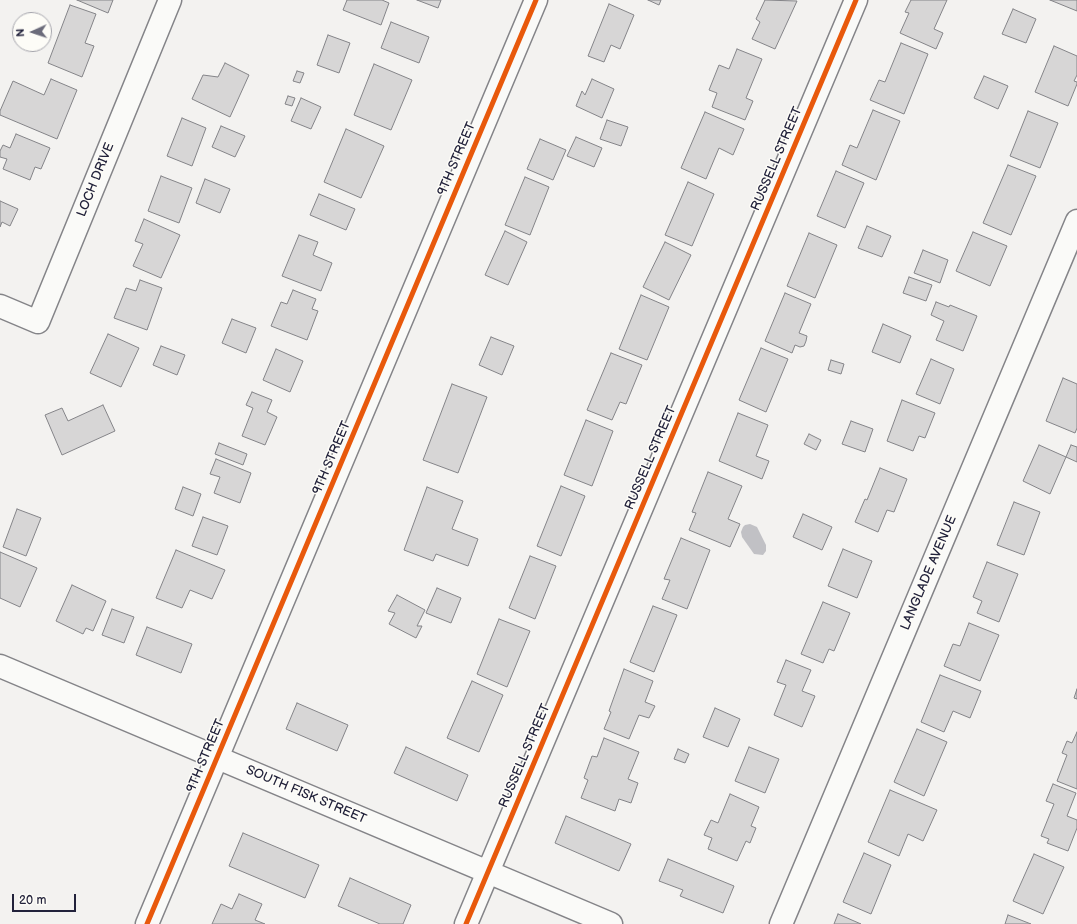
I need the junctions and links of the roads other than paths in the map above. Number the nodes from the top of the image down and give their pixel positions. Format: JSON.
{"nodes":[{"id":1,"x":170,"y":0,"type":"edge"},
{"id":2,"x":536,"y":0,"type":"edge"},
{"id":3,"x":856,"y":0,"type":"edge"},
{"id":4,"x":1077,"y":222,"type":"edge"},
{"id":5,"x":0,"y":306,"type":"edge"},
{"id":6,"x":0,"y":666,"type":"edge"},
{"id":7,"x":217,"y":758,"type":"junction"},
{"id":8,"x":488,"y":872,"type":"junction"},
{"id":9,"x":147,"y":924,"type":"edge"},
{"id":10,"x":466,"y":924,"type":"edge"},
{"id":11,"x":611,"y":924,"type":"edge"},
{"id":12,"x":781,"y":924,"type":"edge"}],
"edges":[{"from":1,"to":5,"type":"street","name":"LOCH DRIVE"},
{"from":2,"to":7,"type":"street","name":"9TH STREET"},
{"from":3,"to":8,"type":"street","name":"RUSSELL STREET"},
{"from":4,"to":12,"type":"street","name":"LANGLADE AVENUE"},
{"from":6,"to":7,"type":"street","name":"SOUTH FISK STREET"},
{"from":7,"to":8,"type":"street","name":"SOUTH FISK STREET"},
{"from":7,"to":9,"type":"street","name":"9TH STREET"},
{"from":8,"to":10,"type":"street","name":"RUSSELL STREET"},
{"from":8,"to":11,"type":"street","name":"SOUTH FISK STREET"}]}
